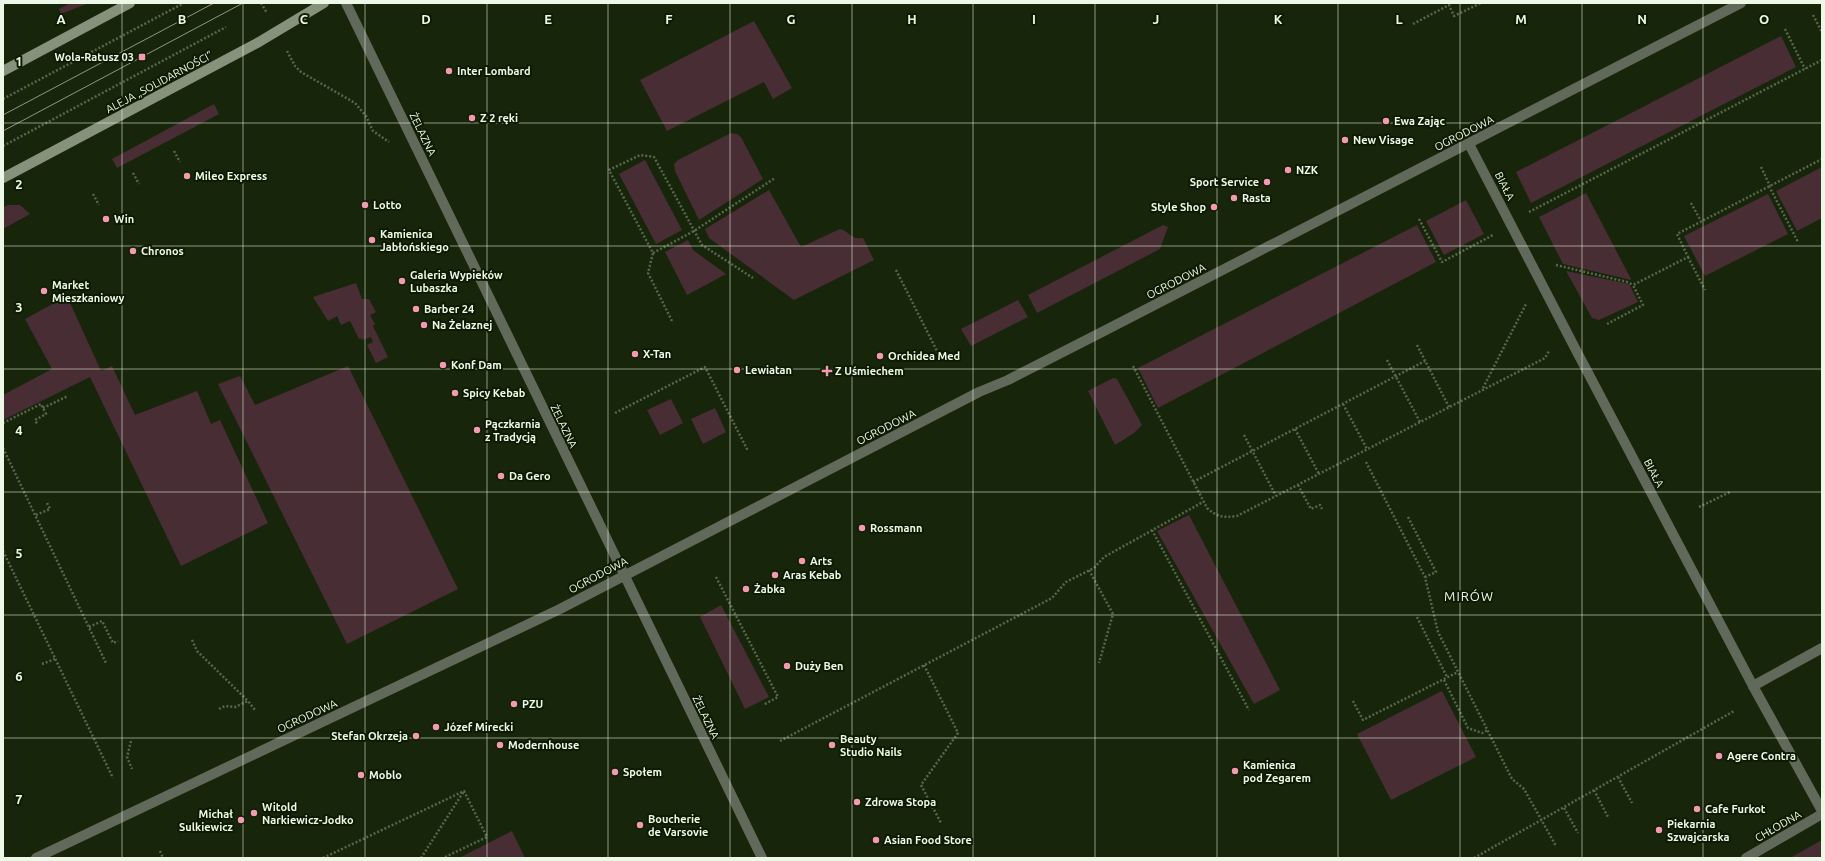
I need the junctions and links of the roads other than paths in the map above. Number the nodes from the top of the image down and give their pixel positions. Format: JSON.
{"nodes":[{"id":1,"x":130,"y":3,"type":"edge"},
{"id":2,"x":324,"y":3,"type":"edge"},
{"id":3,"x":346,"y":3,"type":"edge"},
{"id":4,"x":1741,"y":3,"type":"edge"},
{"id":5,"x":3,"y":71,"type":"edge"},
{"id":6,"x":1469,"y":144,"type":"junction"},
{"id":7,"x":3,"y":178,"type":"edge"},
{"id":8,"x":624,"y":576,"type":"junction"},
{"id":9,"x":1822,"y":648,"type":"edge"},
{"id":10,"x":1753,"y":686,"type":"junction"},
{"id":11,"x":1822,"y":813,"type":"edge"},
{"id":12,"x":36,"y":858,"type":"edge"},
{"id":13,"x":762,"y":858,"type":"edge"},
{"id":14,"x":1746,"y":858,"type":"edge"}],
"edges":[{"from":1,"to":5,"type":"main road"},
{"from":2,"to":7,"type":"main road","name":"ALEJA „SOLIDARNOŚCI”"},
{"from":3,"to":8,"type":"street","name":"ŻELAZNA"},
{"from":4,"to":6,"type":"street","name":"OGRODOWA"},
{"from":6,"to":8,"type":"street","name":"OGRODOWA"},
{"from":6,"to":10,"type":"street","name":"BIAŁA"},
{"from":8,"to":12,"type":"street","name":"OGRODOWA"},
{"from":8,"to":13,"type":"street","name":"ŻELAZNA"},
{"from":9,"to":10,"type":"street"},
{"from":10,"to":11,"type":"street","name":"BIAŁA"},
{"from":11,"to":14,"type":"street","name":"CHŁODNA"}]}
